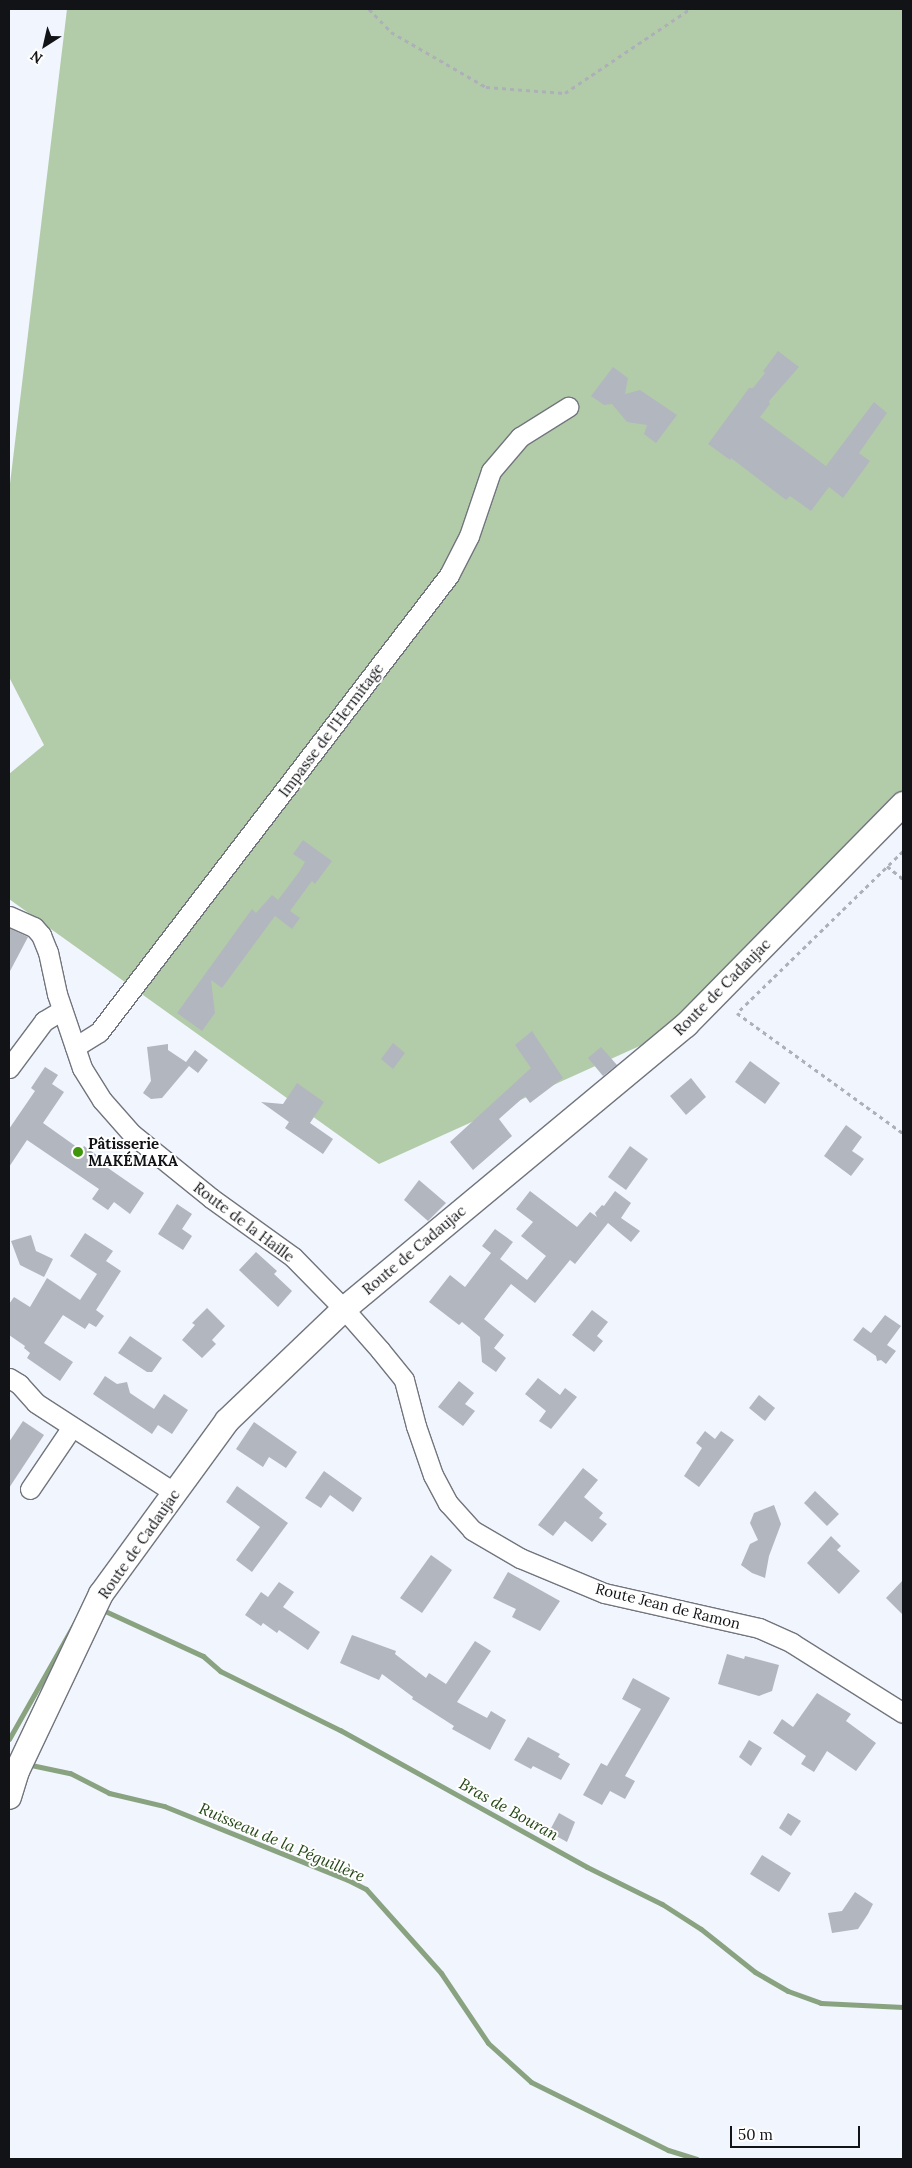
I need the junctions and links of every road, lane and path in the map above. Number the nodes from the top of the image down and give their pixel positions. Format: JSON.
{"nodes":[{"id":1,"x":370,"y":9,"type":"edge"},
{"id":2,"x":690,"y":9,"type":"edge"},
{"id":3,"x":568,"y":407,"type":"dead end"},
{"id":4,"x":903,"y":804,"type":"edge"},
{"id":5,"x":903,"y":851,"type":"edge"},
{"id":6,"x":887,"y":866,"type":"junction"},
{"id":7,"x":903,"y":879,"type":"edge"},
{"id":8,"x":9,"y":916,"type":"edge"},
{"id":9,"x":62,"y":1010,"type":"junction"},
{"id":10,"x":75,"y":1047,"type":"junction"},
{"id":11,"x":9,"y":1068,"type":"edge"},
{"id":12,"x":903,"y":1133,"type":"edge"},
{"id":13,"x":344,"y":1309,"type":"junction"},
{"id":14,"x":9,"y":1378,"type":"edge"},
{"id":15,"x":72,"y":1427,"type":"junction"},
{"id":16,"x":30,"y":1488,"type":"dead end"},
{"id":17,"x":174,"y":1493,"type":"junction"},
{"id":18,"x":903,"y":1713,"type":"edge"},
{"id":19,"x":9,"y":1797,"type":"edge"}],
"edges":[{"from":1,"to":2,"type":"path"},
{"from":3,"to":10,"type":"street","name":"Impasse de l'Hermitage"},
{"from":4,"to":13,"type":"street","name":"Route de Cadaujac"},
{"from":5,"to":6,"type":"path"},
{"from":6,"to":7,"type":"path"},
{"from":6,"to":12,"type":"path"},
{"from":8,"to":9,"type":"street","name":"Route de la Haille"},
{"from":9,"to":10,"type":"street","name":"Route de la Haille"},
{"from":9,"to":11,"type":"street"},
{"from":10,"to":13,"type":"street","name":"Route de la Haille"},
{"from":13,"to":17,"type":"street","name":"Route de Cadaujac"},
{"from":13,"to":18,"type":"street","name":"Route Jean de Ramon"},
{"from":14,"to":15,"type":"street"},
{"from":15,"to":16,"type":"street"},
{"from":15,"to":17,"type":"street"},
{"from":17,"to":19,"type":"street","name":"Route de Cadaujac"}]}
